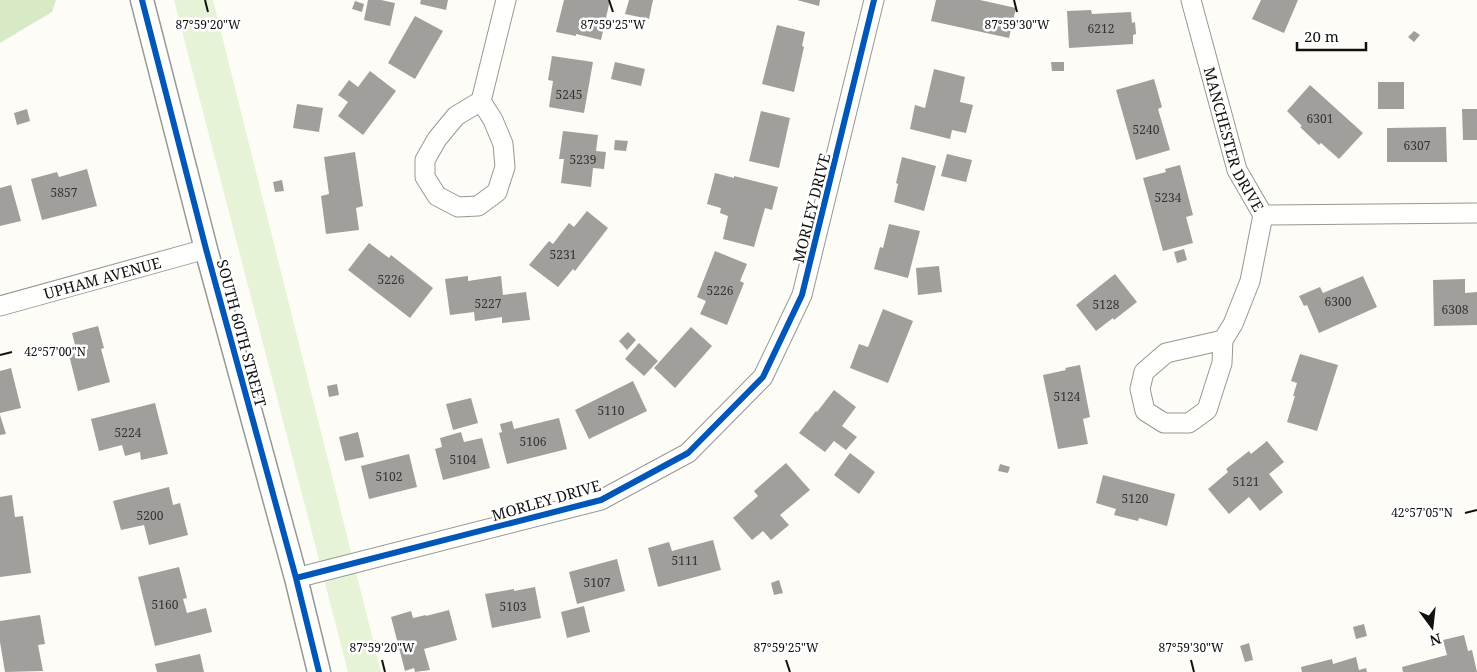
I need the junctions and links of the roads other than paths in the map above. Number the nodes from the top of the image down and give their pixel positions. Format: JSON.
{"nodes":[{"id":1,"x":142,"y":0,"type":"edge"},
{"id":2,"x":506,"y":0,"type":"edge"},
{"id":3,"x":874,"y":0,"type":"edge"},
{"id":4,"x":1191,"y":0,"type":"edge"},
{"id":5,"x":480,"y":101,"type":"junction"},
{"id":6,"x":1477,"y":213,"type":"edge"},
{"id":7,"x":1263,"y":215,"type":"junction"},
{"id":8,"x":206,"y":249,"type":"junction"},
{"id":9,"x":0,"y":306,"type":"edge"},
{"id":10,"x":1223,"y":340,"type":"junction"},
{"id":11,"x":296,"y":578,"type":"junction"},
{"id":12,"x":319,"y":672,"type":"edge"}],
"edges":[{"from":1,"to":8,"type":"street","name":"SOUTH 60TH STREET"},
{"from":2,"to":5,"type":"street"},
{"from":3,"to":11,"type":"street","name":"MORLEY DRIVE"},
{"from":4,"to":7,"type":"street","name":"MANCHESTER DRIVE"},
{"from":5,"to":5,"type":"street"},
{"from":6,"to":7,"type":"street","name":"MANCHESTER DRIVE"},
{"from":7,"to":10,"type":"street"},
{"from":8,"to":9,"type":"street","name":"UPHAM AVENUE"},
{"from":8,"to":11,"type":"street","name":"SOUTH 60TH STREET"},
{"from":10,"to":10,"type":"street"},
{"from":11,"to":12,"type":"street","name":"SOUTH 60TH STREET"}]}
